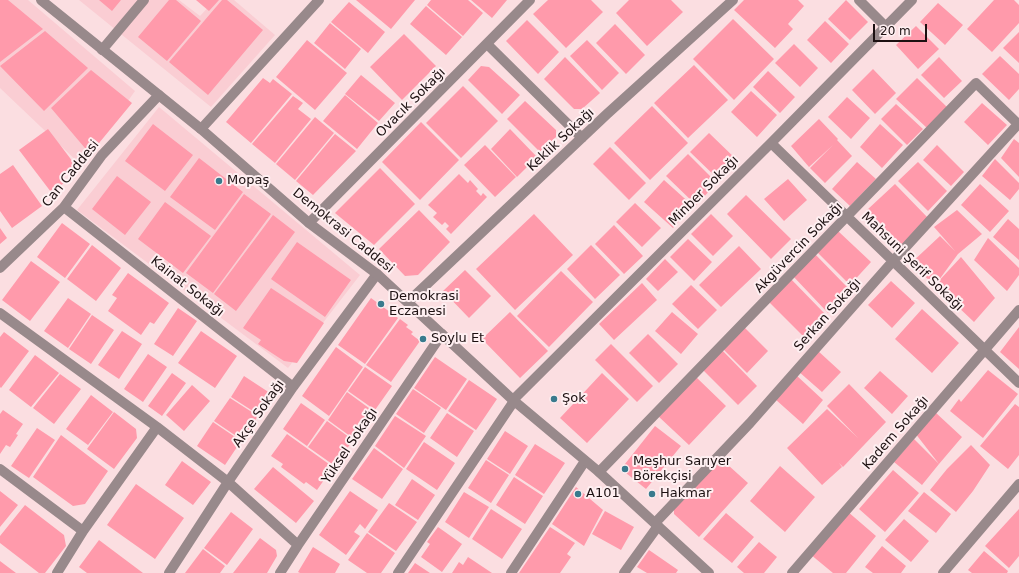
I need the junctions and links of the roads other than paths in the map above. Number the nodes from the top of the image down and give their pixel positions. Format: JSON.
{"nodes":[{"id":1,"x":41,"y":0,"type":"edge"},
{"id":2,"x":144,"y":0,"type":"edge"},
{"id":3,"x":319,"y":0,"type":"edge"},
{"id":4,"x":530,"y":0,"type":"edge"},
{"id":5,"x":733,"y":0,"type":"edge"},
{"id":6,"x":859,"y":0,"type":"edge"},
{"id":7,"x":912,"y":0,"type":"edge"},
{"id":8,"x":886,"y":27,"type":"junction"},
{"id":9,"x":487,"y":44,"type":"junction"},
{"id":10,"x":102,"y":50,"type":"junction"},
{"id":11,"x":159,"y":95,"type":"junction"},
{"id":12,"x":1019,"y":124,"type":"edge"},
{"id":13,"x":201,"y":128,"type":"junction"},
{"id":14,"x":582,"y":138,"type":"junction"},
{"id":15,"x":771,"y":143,"type":"junction"},
{"id":16,"x":64,"y":207,"type":"junction"},
{"id":17,"x":847,"y":217,"type":"junction"},
{"id":18,"x":310,"y":223,"type":"junction"},
{"id":19,"x":893,"y":261,"type":"junction"},
{"id":20,"x":0,"y":268,"type":"edge"},
{"id":21,"x":377,"y":274,"type":"junction"},
{"id":22,"x":408,"y":302,"type":"junction"},
{"id":23,"x":1019,"y":310,"type":"edge"},
{"id":24,"x":0,"y":313,"type":"edge"},
{"id":25,"x":442,"y":334,"type":"junction"},
{"id":26,"x":984,"y":350,"type":"junction"},
{"id":27,"x":1019,"y":383,"type":"edge"},
{"id":28,"x":293,"y":387,"type":"junction"},
{"id":29,"x":514,"y":400,"type":"junction"},
{"id":30,"x":157,"y":427,"type":"junction"},
{"id":31,"x":585,"y":461,"type":"junction"},
{"id":32,"x":0,"y":469,"type":"edge"},
{"id":33,"x":599,"y":472,"type":"junction"},
{"id":34,"x":228,"y":482,"type":"junction"},
{"id":35,"x":1019,"y":484,"type":"edge"},
{"id":36,"x":656,"y":525,"type":"junction"},
{"id":37,"x":83,"y":531,"type":"junction"},
{"id":38,"x":298,"y":545,"type":"junction"},
{"id":39,"x":57,"y":573,"type":"edge"},
{"id":40,"x":169,"y":573,"type":"edge"},
{"id":41,"x":280,"y":573,"type":"edge"},
{"id":42,"x":398,"y":573,"type":"edge"},
{"id":43,"x":511,"y":573,"type":"edge"},
{"id":44,"x":624,"y":573,"type":"edge"},
{"id":45,"x":709,"y":573,"type":"edge"},
{"id":46,"x":792,"y":573,"type":"edge"},
{"id":47,"x":943,"y":573,"type":"edge"}],
"edges":[{"from":1,"to":10,"type":"street","name":"Demokrasi Caddesi"},
{"from":2,"to":10,"type":"street"},
{"from":3,"to":13,"type":"street"},
{"from":4,"to":9,"type":"street","name":"Ovacık Sokağı"},
{"from":5,"to":14,"type":"street","name":"Keklik Sokağı"},
{"from":6,"to":8,"type":"street"},
{"from":7,"to":8,"type":"street","name":"Minber Sokağı"},
{"from":8,"to":15,"type":"street","name":"Minber Sokağı"},
{"from":9,"to":14,"type":"street"},
{"from":9,"to":18,"type":"street","name":"Ovacık Sokağı"},
{"from":10,"to":11,"type":"street","name":"Demokrasi Caddesi"},
{"from":11,"to":13,"type":"street","name":"Demokrasi Caddesi"},
{"from":11,"to":16,"type":"street","name":"Can Caddesi"},
{"from":12,"to":17,"type":"street","name":"Akgüvercin Sokağı"},
{"from":12,"to":19,"type":"street","name":"Serkan Sokağı"},
{"from":13,"to":18,"type":"street","name":"Demokrasi Caddesi"},
{"from":14,"to":22,"type":"street","name":"Keklik Sokağı"},
{"from":15,"to":17,"type":"street","name":"Mahsuni Şerif Sokağı"},
{"from":15,"to":29,"type":"street","name":"Minber Sokağı"},
{"from":16,"to":20,"type":"street","name":"Can Caddesi"},
{"from":16,"to":28,"type":"street","name":"Kainat Sokağı"},
{"from":17,"to":19,"type":"street","name":"Mahsuni Şerif Sokağı"},
{"from":17,"to":33,"type":"street","name":"Akgüvercin Sokağı"},
{"from":18,"to":21,"type":"street","name":"Demokrasi Caddesi"},
{"from":19,"to":26,"type":"street","name":"Mahsuni Şerif Sokağı"},
{"from":19,"to":36,"type":"street","name":"Serkan Sokağı"},
{"from":21,"to":22,"type":"street","name":"Demokrasi Caddesi"},
{"from":21,"to":28,"type":"street","name":"Akçe Sokağı"},
{"from":22,"to":25,"type":"street","name":"Demokrasi Caddesi"},
{"from":23,"to":26,"type":"street","name":"Kadem Sokağı"},
{"from":24,"to":30,"type":"street"},
{"from":25,"to":29,"type":"street","name":"Demokrasi Caddesi"},
{"from":25,"to":38,"type":"street","name":"Yüksel Sokağı"},
{"from":26,"to":27,"type":"street","name":"Mahsuni Şerif Sokağı"},
{"from":26,"to":46,"type":"street","name":"Kadem Sokağı"},
{"from":28,"to":34,"type":"street","name":"Akçe Sokağı"},
{"from":29,"to":31,"type":"street","name":"Demokrasi Caddesi"},
{"from":29,"to":42,"type":"street","name":"Minber Sokağı"},
{"from":30,"to":34,"type":"street"},
{"from":30,"to":37,"type":"street"},
{"from":31,"to":33,"type":"street","name":"Demokrasi Caddesi"},
{"from":31,"to":43,"type":"street"},
{"from":32,"to":37,"type":"street"},
{"from":33,"to":36,"type":"street","name":"Demokrasi Caddesi"},
{"from":34,"to":38,"type":"street"},
{"from":34,"to":40,"type":"street","name":"Akçe Sokağı"},
{"from":35,"to":47,"type":"street"},
{"from":36,"to":44,"type":"street","name":"Serkan Sokağı"},
{"from":36,"to":45,"type":"street","name":"Demokrasi Caddesi"},
{"from":37,"to":39,"type":"street"},
{"from":38,"to":41,"type":"street","name":"Yüksel Sokağı"}]}
